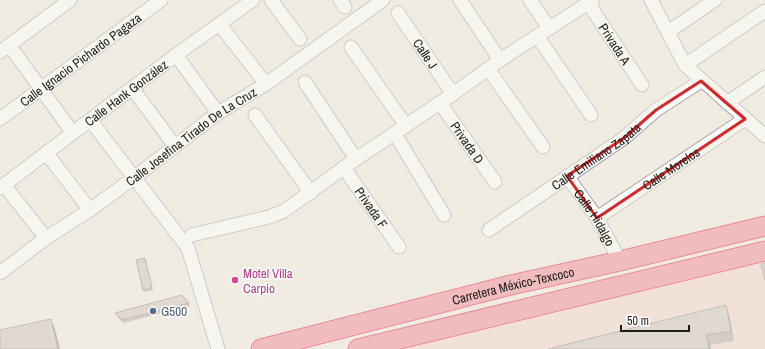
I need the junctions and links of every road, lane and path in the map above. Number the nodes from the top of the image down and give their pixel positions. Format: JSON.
{"nodes":[{"id":1,"x":70,"y":0,"type":"edge"},
{"id":2,"x":161,"y":0,"type":"edge"},
{"id":3,"x":271,"y":0,"type":"edge"},
{"id":4,"x":383,"y":0,"type":"edge"},
{"id":5,"x":460,"y":0,"type":"edge"},
{"id":6,"x":530,"y":0,"type":"edge"},
{"id":7,"x":651,"y":0,"type":"edge"},
{"id":8,"x":715,"y":0,"type":"edge"},
{"id":9,"x":251,"y":1,"type":"edge"},
{"id":10,"x":590,"y":2,"type":"edge"},
{"id":11,"x":765,"y":11,"type":"edge"},
{"id":12,"x":398,"y":13,"type":"dead end"},
{"id":13,"x":220,"y":24,"type":"junction"},
{"id":14,"x":549,"y":28,"type":"junction"},
{"id":15,"x":668,"y":32,"type":"junction"},
{"id":16,"x":537,"y":36,"type":"junction"},
{"id":17,"x":300,"y":39,"type":"dead end"},
{"id":18,"x":351,"y":47,"type":"dead end"},
{"id":19,"x":4,"y":49,"type":"edge"},
{"id":20,"x":176,"y":55,"type":"junction"},
{"id":21,"x":500,"y":60,"type":"junction"},
{"id":22,"x":684,"y":66,"type":"junction"},
{"id":23,"x":489,"y":70,"type":"junction"},
{"id":24,"x":765,"y":77,"type":"edge"},
{"id":25,"x":701,"y":81,"type":"junction"},
{"id":26,"x":305,"y":82,"type":"dead end"},
{"id":27,"x":266,"y":84,"type":"junction"},
{"id":28,"x":642,"y":86,"type":"dead end"},
{"id":29,"x":132,"y":88,"type":"junction"},
{"id":30,"x":41,"y":89,"type":"junction"},
{"id":31,"x":453,"y":94,"type":"junction"},
{"id":32,"x":440,"y":103,"type":"junction"},
{"id":33,"x":727,"y":103,"type":"junction"},
{"id":34,"x":218,"y":113,"type":"junction"},
{"id":35,"x":255,"y":115,"type":"dead end"},
{"id":36,"x":591,"y":115,"type":"dead end"},
{"id":37,"x":0,"y":119,"type":"edge"},
{"id":38,"x":90,"y":120,"type":"junction"},
{"id":39,"x":745,"y":120,"type":"junction"},
{"id":40,"x":406,"y":126,"type":"junction"},
{"id":41,"x":73,"y":133,"type":"junction"},
{"id":42,"x":394,"y":134,"type":"junction"},
{"id":43,"x":765,"y":136,"type":"edge"},
{"id":44,"x":175,"y":146,"type":"junction"},
{"id":45,"x":542,"y":147,"type":"dead end"},
{"id":46,"x":47,"y":154,"type":"junction"},
{"id":47,"x":356,"y":159,"type":"junction"},
{"id":48,"x":344,"y":168,"type":"junction"},
{"id":49,"x":567,"y":176,"type":"junction"},
{"id":50,"x":135,"y":177,"type":"junction"},
{"id":51,"x":495,"y":182,"type":"dead end"},
{"id":52,"x":2,"y":187,"type":"edge"},
{"id":53,"x":311,"y":192,"type":"junction"},
{"id":54,"x":90,"y":210,"type":"junction"},
{"id":55,"x":444,"y":215,"type":"dead end"},
{"id":56,"x":597,"y":218,"type":"junction"},
{"id":57,"x":765,"y":226,"type":"edge"},
{"id":58,"x":489,"y":230,"type":"dead end"},
{"id":59,"x":192,"y":235,"type":"dead end"},
{"id":60,"x":46,"y":238,"type":"junction"},
{"id":61,"x":400,"y":247,"type":"dead end"},
{"id":62,"x":765,"y":251,"type":"edge"},
{"id":63,"x":620,"y":261,"type":"junction"},
{"id":64,"x":0,"y":273,"type":"edge"},
{"id":65,"x":317,"y":342,"type":"edge"},
{"id":66,"x":301,"y":345,"type":"edge"},
{"id":67,"x":218,"y":349,"type":"edge"},
{"id":68,"x":261,"y":349,"type":"edge"},
{"id":69,"x":358,"y":349,"type":"edge"}],
"edges":[{"from":1,"to":19,"type":"street"},
{"from":2,"to":30,"type":"street","name":"Calle Ignacio Pichardo Pagaza"},
{"from":3,"to":17,"type":"street"},
{"from":4,"to":27,"type":"street","name":"Calle Josefina Tirado De La Cruz"},
{"from":5,"to":21,"type":"street"},
{"from":6,"to":14,"type":"street"},
{"from":7,"to":15,"type":"street"},
{"from":8,"to":15,"type":"street"},
{"from":9,"to":13,"type":"street","name":"Calle Hank González"},
{"from":10,"to":14,"type":"street"},
{"from":10,"to":28,"type":"street","name":"Privada A"},
{"from":11,"to":22,"type":"street"},
{"from":12,"to":31,"type":"street","name":"Calle J"},
{"from":13,"to":20,"type":"street","name":"Calle Hank González"},
{"from":13,"to":27,"type":"street"},
{"from":14,"to":16,"type":"street"},
{"from":15,"to":22,"type":"street"},
{"from":16,"to":21,"type":"street"},
{"from":16,"to":36,"type":"street"},
{"from":18,"to":40,"type":"street"},
{"from":19,"to":30,"type":"street"},
{"from":20,"to":29,"type":"street","name":"Calle Hank González"},
{"from":20,"to":34,"type":"street"},
{"from":21,"to":23,"type":"street"},
{"from":22,"to":25,"type":"street"},
{"from":23,"to":31,"type":"street"},
{"from":23,"to":45,"type":"street"},
{"from":24,"to":33,"type":"street"},
{"from":25,"to":33,"type":"street"},
{"from":25,"to":49,"type":"street","name":"Calle Emiliano Zapata"},
{"from":26,"to":47,"type":"street"},
{"from":27,"to":34,"type":"street","name":"Calle Josefina Tirado De La Cruz"},
{"from":29,"to":38,"type":"street","name":"Calle Hank González"},
{"from":29,"to":44,"type":"street"},
{"from":30,"to":37,"type":"street","name":"Calle Ignacio Pichardo Pagaza"},
{"from":30,"to":41,"type":"street"},
{"from":31,"to":32,"type":"street"},
{"from":32,"to":40,"type":"street"},
{"from":32,"to":51,"type":"street","name":"Privada D"},
{"from":33,"to":39,"type":"street"},
{"from":34,"to":44,"type":"street","name":"Calle Josefina Tirado De La Cruz"},
{"from":35,"to":53,"type":"street"},
{"from":38,"to":41,"type":"street","name":"Calle Hank González"},
{"from":38,"to":50,"type":"street"},
{"from":39,"to":43,"type":"street"},
{"from":39,"to":56,"type":"street","name":"Calle Morelos"},
{"from":40,"to":42,"type":"street"},
{"from":41,"to":46,"type":"street","name":"Calle Hank González"},
{"from":42,"to":47,"type":"street"},
{"from":42,"to":55,"type":"street"},
{"from":44,"to":50,"type":"street","name":"Calle Josefina Tirado De La Cruz"},
{"from":46,"to":52,"type":"street","name":"Calle Hank González"},
{"from":46,"to":54,"type":"street"},
{"from":47,"to":48,"type":"street"},
{"from":48,"to":53,"type":"street"},
{"from":48,"to":61,"type":"street","name":"Privada F"},
{"from":49,"to":56,"type":"street","name":"Calle Hidalgo"},
{"from":49,"to":58,"type":"street","name":"Calle Emiliano Zapata"},
{"from":50,"to":54,"type":"street","name":"Calle Josefina Tirado De La Cruz"},
{"from":50,"to":67,"type":"street"},
{"from":52,"to":60,"type":"street"},
{"from":53,"to":59,"type":"street"},
{"from":54,"to":60,"type":"street","name":"Calle Josefina Tirado De La Cruz"},
{"from":56,"to":63,"type":"street","name":"Calle Hidalgo"},
{"from":57,"to":63,"type":"highway","name":"Carretera México-Texcoco"},
{"from":60,"to":64,"type":"street","name":"Calle Josefina Tirado De La Cruz"},
{"from":62,"to":69,"type":"highway","name":"Carretera México-Texcoco"},
{"from":63,"to":65,"type":"highway","name":"Carretera México-Texcoco"},
{"from":65,"to":66,"type":"highway","name":"Carretera México-Texcoco"},
{"from":66,"to":68,"type":"highway","name":"Carretera México-Texcoco"}]}
